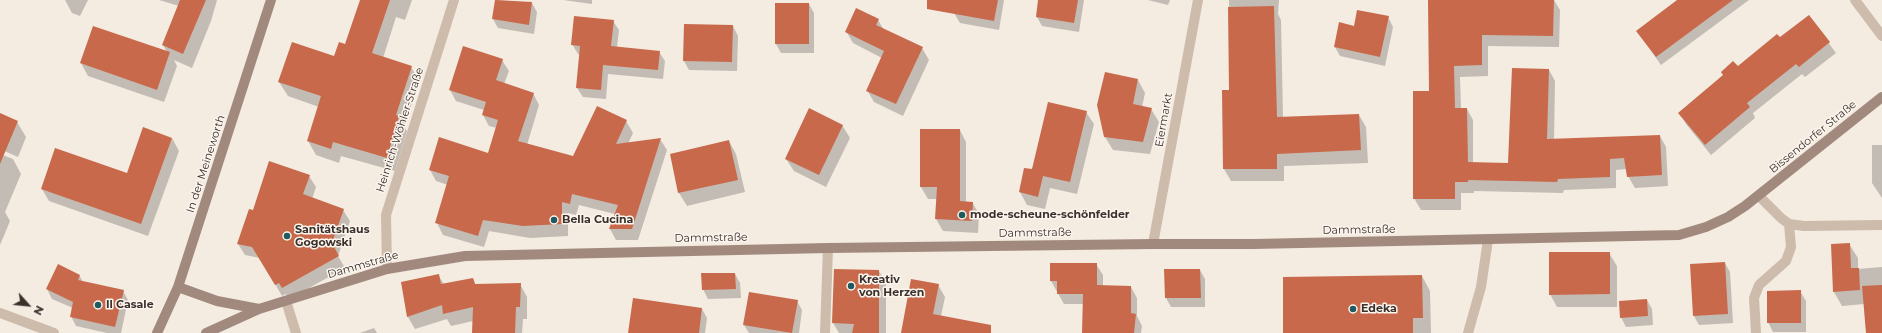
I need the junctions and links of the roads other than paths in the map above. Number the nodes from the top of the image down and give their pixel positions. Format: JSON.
{"nodes":[{"id":1,"x":271,"y":0,"type":"edge"},
{"id":2,"x":454,"y":0,"type":"edge"},
{"id":3,"x":1198,"y":0,"type":"edge"},
{"id":4,"x":1855,"y":0,"type":"edge"},
{"id":5,"x":1882,"y":36,"type":"edge"},
{"id":6,"x":1882,"y":97,"type":"edge"},
{"id":7,"x":1759,"y":196,"type":"junction"},
{"id":8,"x":1789,"y":224,"type":"junction"},
{"id":9,"x":1882,"y":225,"type":"edge"},
{"id":10,"x":1488,"y":240,"type":"junction"},
{"id":11,"x":1153,"y":244,"type":"junction"},
{"id":12,"x":828,"y":248,"type":"junction"},
{"id":13,"x":387,"y":269,"type":"junction"},
{"id":14,"x":178,"y":287,"type":"junction"},
{"id":15,"x":286,"y":301,"type":"junction"},
{"id":16,"x":259,"y":309,"type":"junction"},
{"id":17,"x":0,"y":313,"type":"edge"},
{"id":18,"x":54,"y":333,"type":"edge"},
{"id":19,"x":157,"y":333,"type":"edge"},
{"id":20,"x":206,"y":333,"type":"edge"},
{"id":21,"x":296,"y":333,"type":"edge"},
{"id":22,"x":825,"y":333,"type":"edge"},
{"id":23,"x":1468,"y":333,"type":"edge"},
{"id":24,"x":1756,"y":333,"type":"edge"}],
"edges":[{"from":1,"to":14,"type":"main road","name":"In der Meineworth"},
{"from":2,"to":13,"type":"street","name":"Heinrich-Wöhler-Straße"},
{"from":3,"to":11,"type":"street","name":"Eiermarkt"},
{"from":4,"to":5,"type":"street"},
{"from":6,"to":7,"type":"main road","name":"Bissendorfer Straße"},
{"from":7,"to":8,"type":"street"},
{"from":7,"to":10,"type":"main road","name":"Dammstraße"},
{"from":8,"to":9,"type":"street"},
{"from":8,"to":24,"type":"street"},
{"from":10,"to":11,"type":"main road","name":"Dammstraße"},
{"from":10,"to":23,"type":"street"},
{"from":11,"to":12,"type":"main road","name":"Dammstraße"},
{"from":12,"to":13,"type":"main road","name":"Dammstraße"},
{"from":12,"to":22,"type":"street"},
{"from":13,"to":15,"type":"main road","name":"Dammstraße"},
{"from":14,"to":16,"type":"main road","name":"Dammstraße"},
{"from":14,"to":19,"type":"main road","name":"In der Meineworth"},
{"from":15,"to":16,"type":"main road","name":"Dammstraße"},
{"from":15,"to":21,"type":"street"},
{"from":16,"to":20,"type":"main road"},
{"from":17,"to":18,"type":"street"}]}
